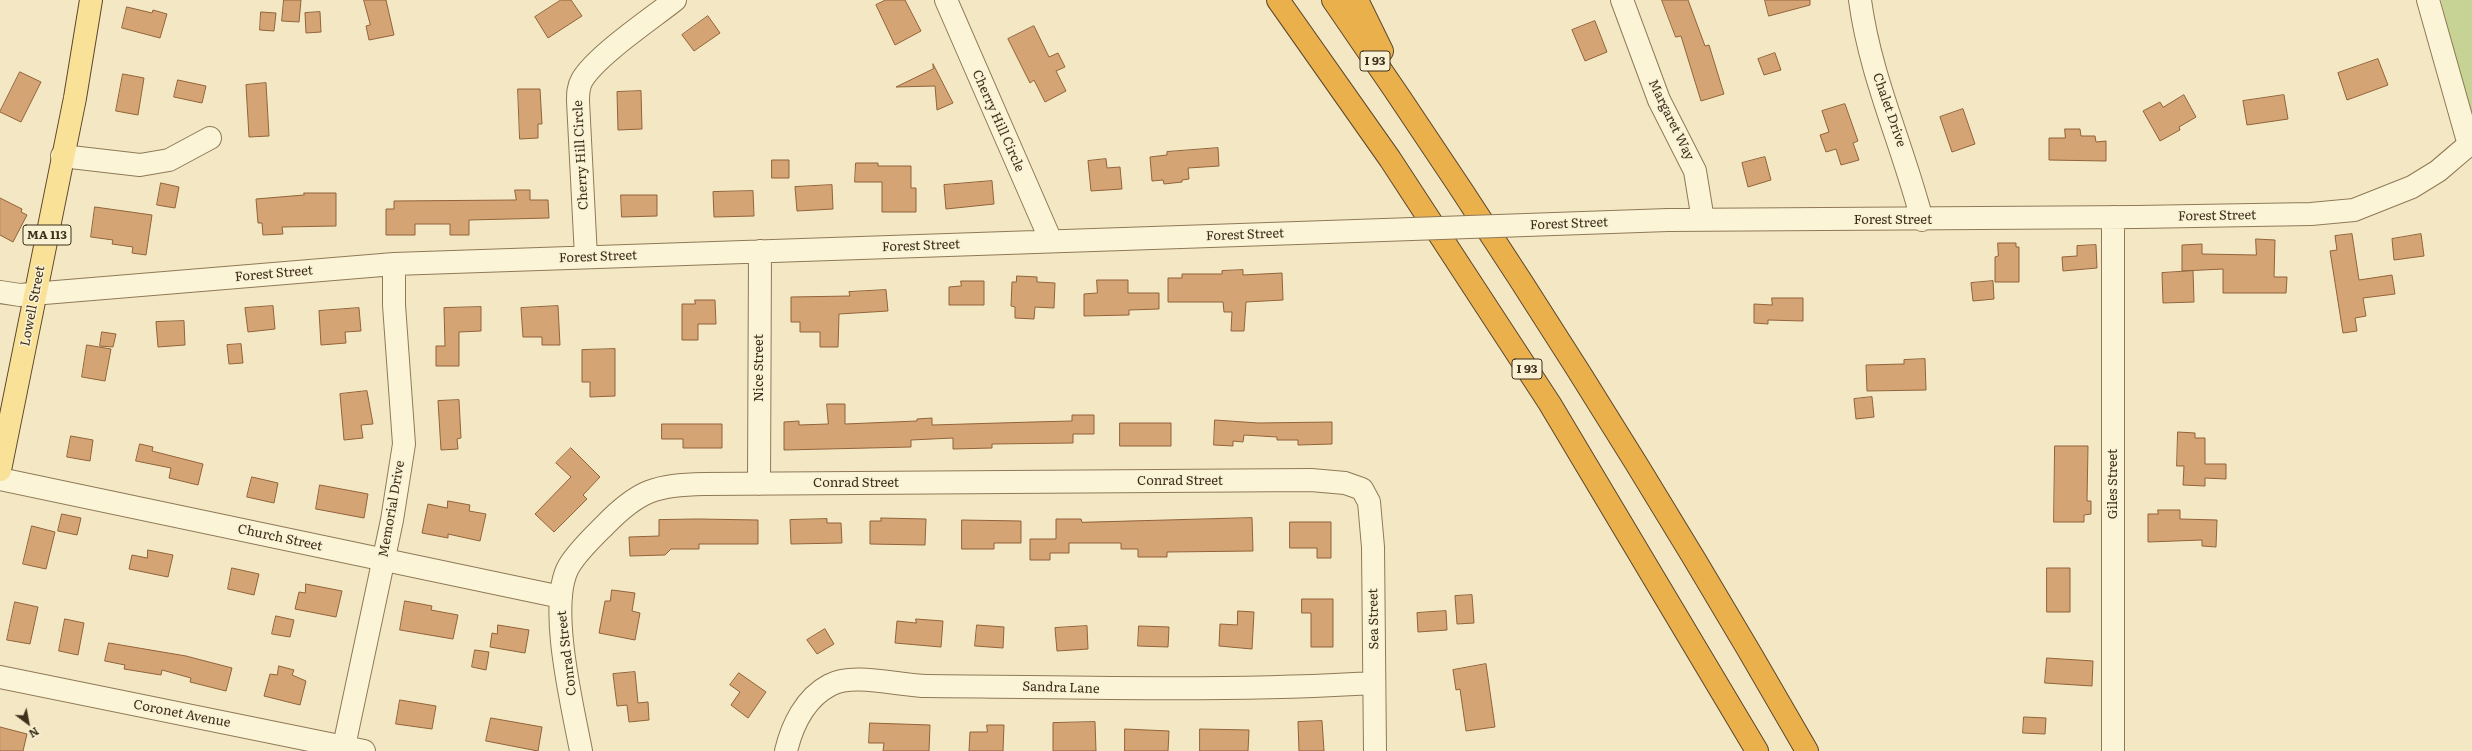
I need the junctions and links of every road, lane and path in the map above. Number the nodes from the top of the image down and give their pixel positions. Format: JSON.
{"nodes":[{"id":1,"x":90,"y":0,"type":"edge"},
{"id":2,"x":675,"y":0,"type":"edge"},
{"id":3,"x":946,"y":0,"type":"edge"},
{"id":4,"x":1262,"y":0,"type":"edge"},
{"id":5,"x":1278,"y":0,"type":"edge"},
{"id":6,"x":1333,"y":0,"type":"edge"},
{"id":7,"x":1356,"y":0,"type":"edge"},
{"id":8,"x":1622,"y":0,"type":"edge"},
{"id":9,"x":1860,"y":0,"type":"edge"},
{"id":10,"x":2428,"y":0,"type":"edge"},
{"id":11,"x":1352,"y":106,"type":"junction"},
{"id":12,"x":1417,"y":122,"type":"junction"},
{"id":13,"x":210,"y":138,"type":"dead end"},
{"id":14,"x":2471,"y":144,"type":"edge"},
{"id":15,"x":62,"y":156,"type":"junction"},
{"id":16,"x":2113,"y":217,"type":"junction"},
{"id":17,"x":1703,"y":220,"type":"junction"},
{"id":18,"x":1922,"y":220,"type":"junction"},
{"id":19,"x":1051,"y":241,"type":"junction"},
{"id":20,"x":760,"y":252,"type":"junction"},
{"id":21,"x":586,"y":257,"type":"junction"},
{"id":22,"x":394,"y":264,"type":"junction"},
{"id":23,"x":0,"y":292,"type":"edge"},
{"id":24,"x":36,"y":293,"type":"junction"},
{"id":25,"x":0,"y":470,"type":"edge"},
{"id":26,"x":0,"y":479,"type":"edge"},
{"id":27,"x":759,"y":484,"type":"junction"},
{"id":28,"x":1362,"y":489,"type":"joint"},
{"id":29,"x":384,"y":560,"type":"junction"},
{"id":30,"x":561,"y":597,"type":"junction"},
{"id":31,"x":0,"y":677,"type":"edge"},
{"id":32,"x":1374,"y":683,"type":"junction"},
{"id":33,"x":350,"y":750,"type":"edge"},
{"id":34,"x":581,"y":751,"type":"edge"},
{"id":35,"x":786,"y":751,"type":"edge"},
{"id":36,"x":1375,"y":751,"type":"edge"},
{"id":37,"x":1757,"y":751,"type":"edge"},
{"id":38,"x":1807,"y":751,"type":"edge"},
{"id":39,"x":2113,"y":751,"type":"edge"}],
"edges":[{"from":1,"to":15,"type":"main road","name":"Lowell Street","number":"MA 113"},
{"from":2,"to":21,"type":"street","name":"Cherry Hill Circle"},
{"from":3,"to":19,"type":"street","name":"Cherry Hill Circle"},
{"from":4,"to":11,"type":"highway"},
{"from":5,"to":11,"type":"highway","number":"I 93"},
{"from":6,"to":12,"type":"highway","number":"I 93"},
{"from":7,"to":12,"type":"highway"},
{"from":8,"to":17,"type":"street","name":"Margaret Way"},
{"from":9,"to":18,"type":"street","name":"Chalet Drive"},
{"from":10,"to":14,"type":"street"},
{"from":11,"to":37,"type":"highway","number":"I 93"},
{"from":12,"to":38,"type":"highway","number":"I 93"},
{"from":13,"to":15,"type":"street"},
{"from":14,"to":16,"type":"street","name":"Forest Street"},
{"from":15,"to":24,"type":"main road","name":"Lowell Street","number":"MA 113"},
{"from":16,"to":18,"type":"street","name":"Forest Street"},
{"from":16,"to":39,"type":"street","name":"Giles Street"},
{"from":17,"to":18,"type":"street","name":"Forest Street"},
{"from":17,"to":19,"type":"street","name":"Forest Street","bridge":true},
{"from":19,"to":20,"type":"street","name":"Forest Street"},
{"from":20,"to":21,"type":"street","name":"Forest Street"},
{"from":20,"to":27,"type":"street","name":"Nice Street"},
{"from":21,"to":22,"type":"street","name":"Forest Street"},
{"from":22,"to":24,"type":"street","name":"Forest Street"},
{"from":22,"to":29,"type":"street","name":"Memorial Drive"},
{"from":23,"to":24,"type":"street","name":"Forest Street"},
{"from":24,"to":25,"type":"main road","name":"Lowell Street","number":"MA 113"},
{"from":26,"to":29,"type":"street","name":"Church Street"},
{"from":27,"to":28,"type":"street","name":"Conrad Street"},
{"from":27,"to":30,"type":"street","name":"Conrad Street"},
{"from":28,"to":32,"type":"street","name":"Sea Street"},
{"from":29,"to":30,"type":"street","name":"Church Street"},
{"from":29,"to":33,"type":"street","name":"Memorial Drive"},
{"from":30,"to":34,"type":"street","name":"Conrad Street"},
{"from":31,"to":33,"type":"street","name":"Coronet Avenue"},
{"from":32,"to":35,"type":"street","name":"Sandra Lane"},
{"from":32,"to":36,"type":"street","name":"Sea Street"}]}
